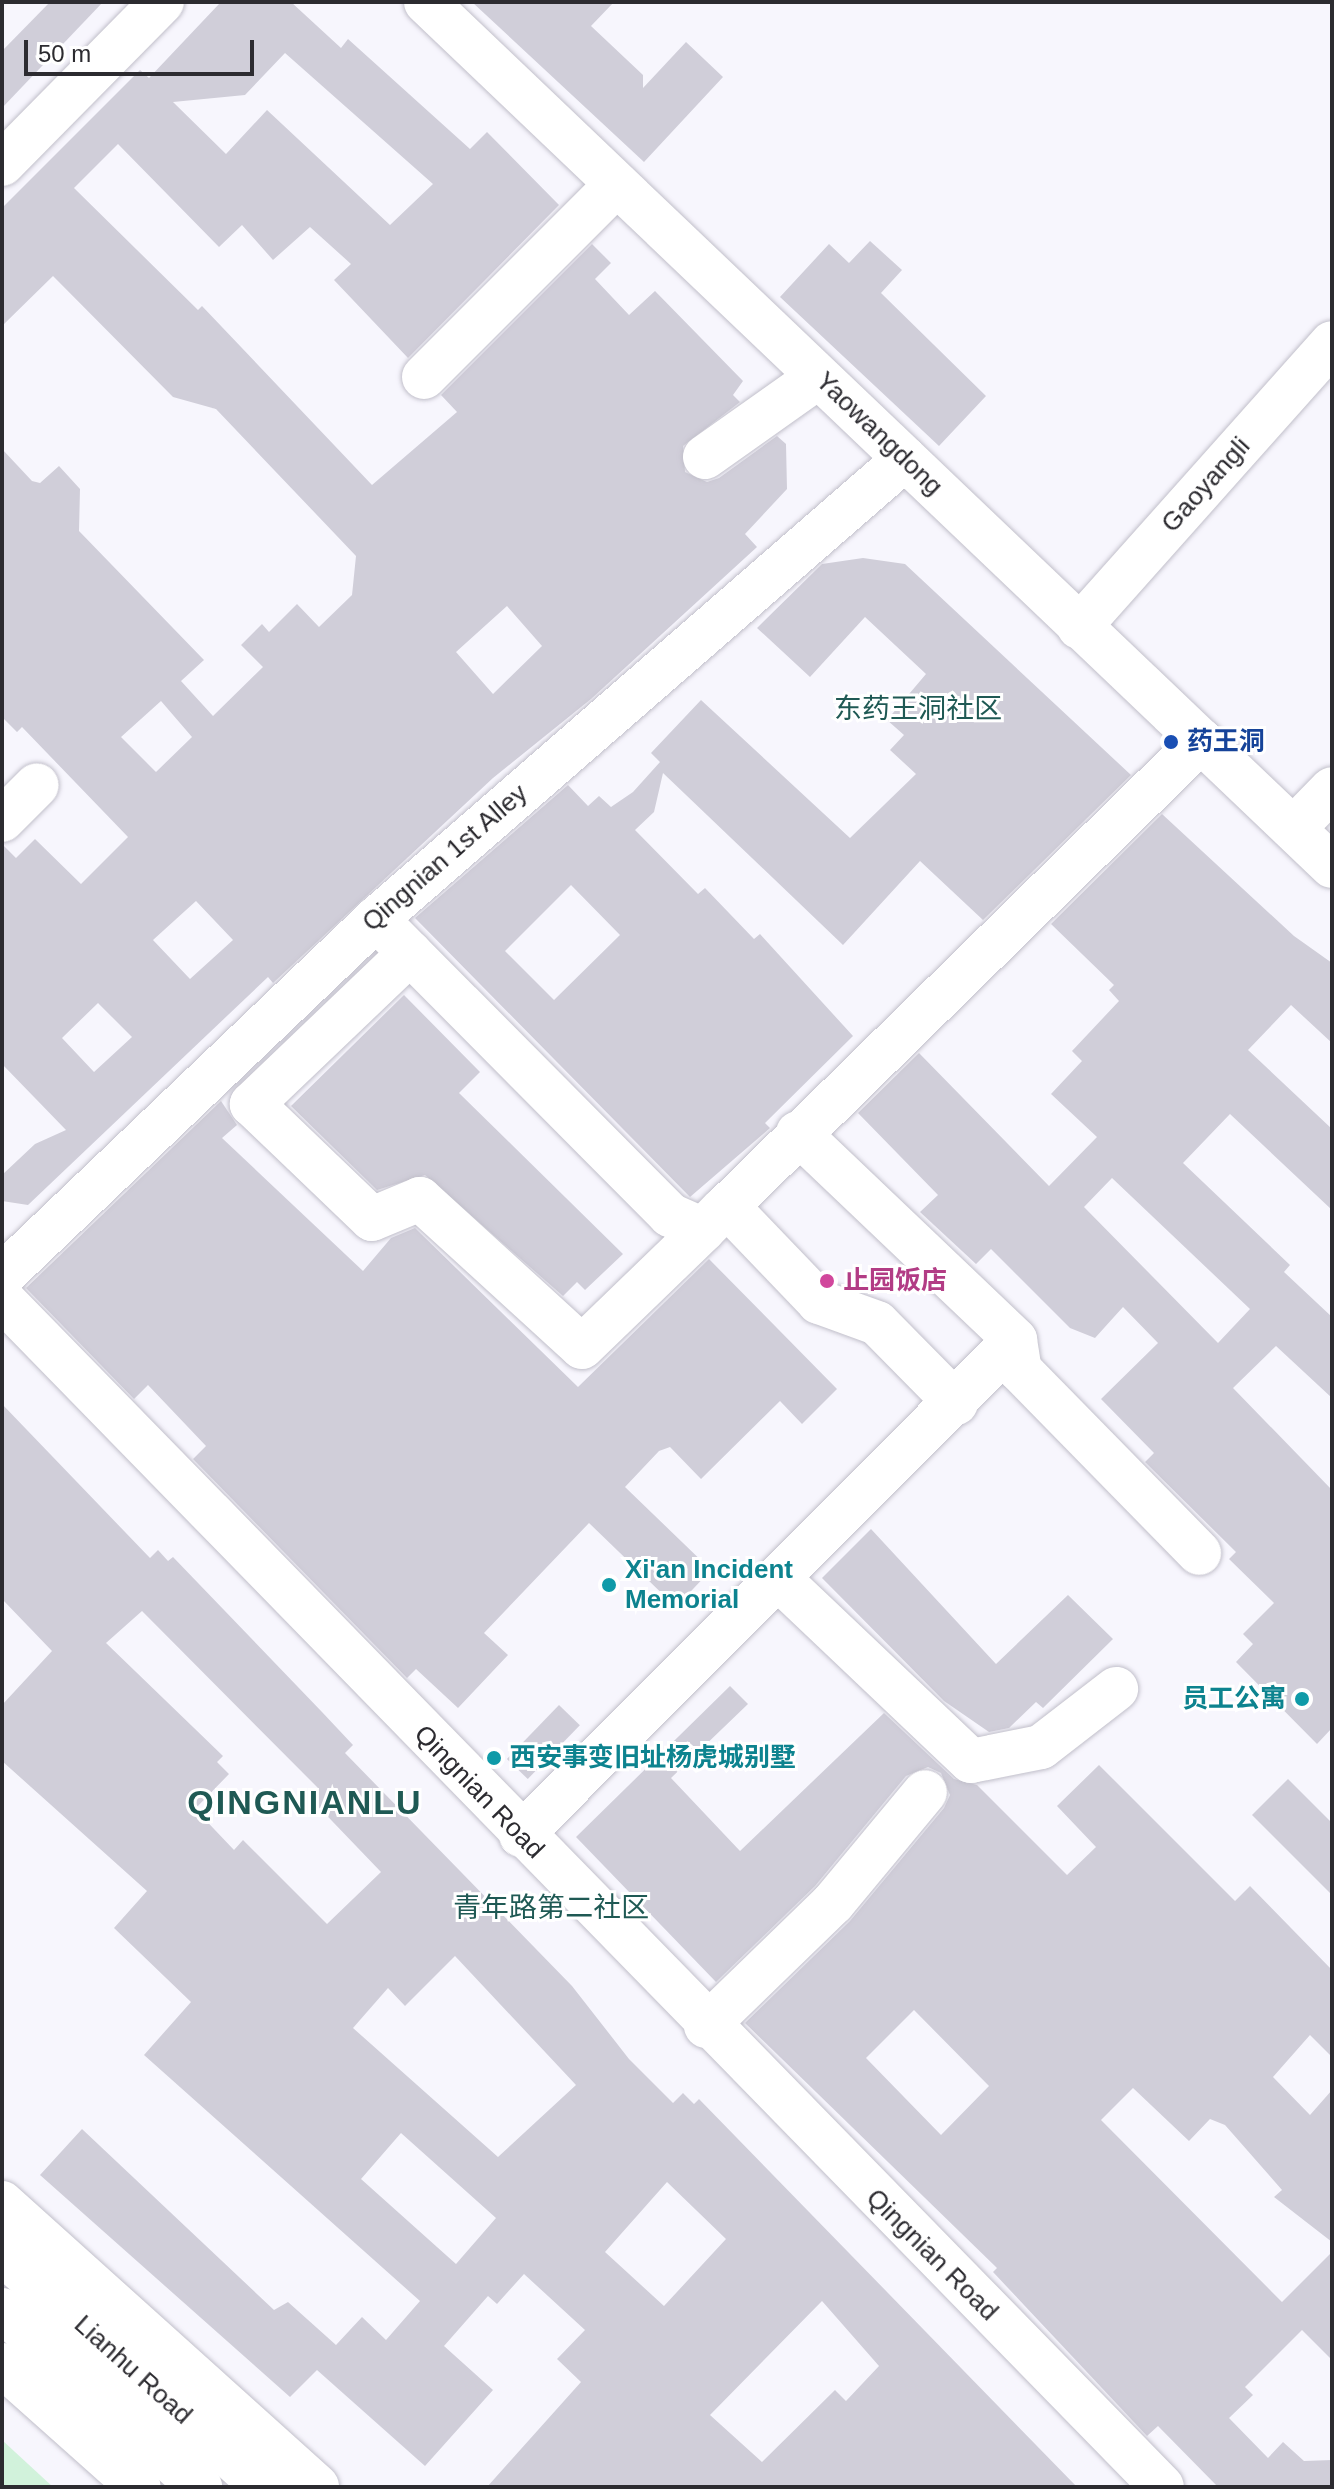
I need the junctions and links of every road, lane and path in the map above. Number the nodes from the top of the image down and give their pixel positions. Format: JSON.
{"nodes":[{"id":1,"x":162,"y":2,"type":"edge"},
{"id":2,"x":426,"y":2,"type":"edge"},
{"id":3,"x":2,"y":164,"type":"edge"},
{"id":4,"x":616,"y":185,"type":"junction"},
{"id":5,"x":1332,"y":343,"type":"edge"},
{"id":6,"x":424,"y":377,"type":"dead end"},
{"id":7,"x":818,"y":377,"type":"junction"},
{"id":8,"x":705,"y":457,"type":"dead end"},
{"id":9,"x":905,"y":459,"type":"junction"},
{"id":10,"x":1079,"y":627,"type":"junction"},
{"id":11,"x":1201,"y":741,"type":"junction"},
{"id":12,"x":37,"y":785,"type":"dead end"},
{"id":13,"x":1332,"y":789,"type":"edge"},
{"id":14,"x":2,"y":820,"type":"edge"},
{"id":15,"x":1294,"y":828,"type":"junction"},
{"id":16,"x":1332,"y":866,"type":"edge"},
{"id":17,"x":376,"y":919,"type":"junction"},
{"id":18,"x":410,"y":953,"type":"junction"},
{"id":19,"x":798,"y":1133,"type":"junction"},
{"id":20,"x":715,"y":1218,"type":"junction"},
{"id":21,"x":2,"y":1276,"type":"edge"},
{"id":22,"x":2,"y":1299,"type":"edge"},
{"id":23,"x":1015,"y":1340,"type":"junction"},
{"id":24,"x":956,"y":1403,"type":"junction"},
{"id":25,"x":1199,"y":1553,"type":"dead end"},
{"id":26,"x":780,"y":1580,"type":"junction"},
{"id":27,"x":1116,"y":1689,"type":"dead end"},
{"id":28,"x":925,"y":1792,"type":"dead end"},
{"id":29,"x":521,"y":1835,"type":"junction"},
{"id":30,"x":706,"y":2026,"type":"junction"},
{"id":31,"x":2,"y":2203,"type":"edge"},
{"id":32,"x":2,"y":2253,"type":"edge"},
{"id":33,"x":2,"y":2310,"type":"edge"},
{"id":34,"x":2,"y":2365,"type":"edge"},
{"id":35,"x":139,"y":2487,"type":"edge"},
{"id":36,"x":200,"y":2487,"type":"edge"},
{"id":37,"x":264,"y":2487,"type":"edge"},
{"id":38,"x":317,"y":2487,"type":"edge"},
{"id":39,"x":1162,"y":2487,"type":"edge"}],
"edges":[{"from":1,"to":3,"type":"street"},
{"from":2,"to":4,"type":"street","name":"Yaowangdong"},
{"from":4,"to":6,"type":"street"},
{"from":4,"to":7,"type":"street","name":"Yaowangdong"},
{"from":5,"to":10,"type":"street","name":"Gaoyangli"},
{"from":7,"to":8,"type":"street"},
{"from":7,"to":9,"type":"street","name":"Yaowangdong"},
{"from":9,"to":10,"type":"street","name":"Yaowangdong"},
{"from":9,"to":17,"type":"street","name":"Qingnian 1st Alley"},
{"from":10,"to":11,"type":"street","name":"Yaowangdong"},
{"from":11,"to":15,"type":"street","name":"Yaowangdong"},
{"from":11,"to":19,"type":"street"},
{"from":12,"to":14,"type":"street"},
{"from":13,"to":15,"type":"street"},
{"from":15,"to":16,"type":"street","name":"Yaowangdong"},
{"from":17,"to":18,"type":"street"},
{"from":17,"to":21,"type":"street","name":"Qingnian 1st Alley"},
{"from":18,"to":20,"type":"street"},
{"from":18,"to":20,"type":"street"},
{"from":19,"to":20,"type":"street"},
{"from":19,"to":23,"type":"street"},
{"from":20,"to":24,"type":"street"},
{"from":22,"to":29,"type":"street","name":"Qingnian Road"},
{"from":23,"to":24,"type":"street"},
{"from":23,"to":25,"type":"street"},
{"from":24,"to":26,"type":"street"},
{"from":26,"to":27,"type":"street"},
{"from":26,"to":29,"type":"street"},
{"from":28,"to":30,"type":"street"},
{"from":29,"to":30,"type":"street","name":"Qingnian Road"},
{"from":30,"to":39,"type":"street","name":"Qingnian Road"},
{"from":31,"to":38,"type":"street"},
{"from":32,"to":37,"type":"street","name":"Lianhu Road"},
{"from":33,"to":36,"type":"street","name":"Lianhu Road"},
{"from":34,"to":35,"type":"street"}]}
